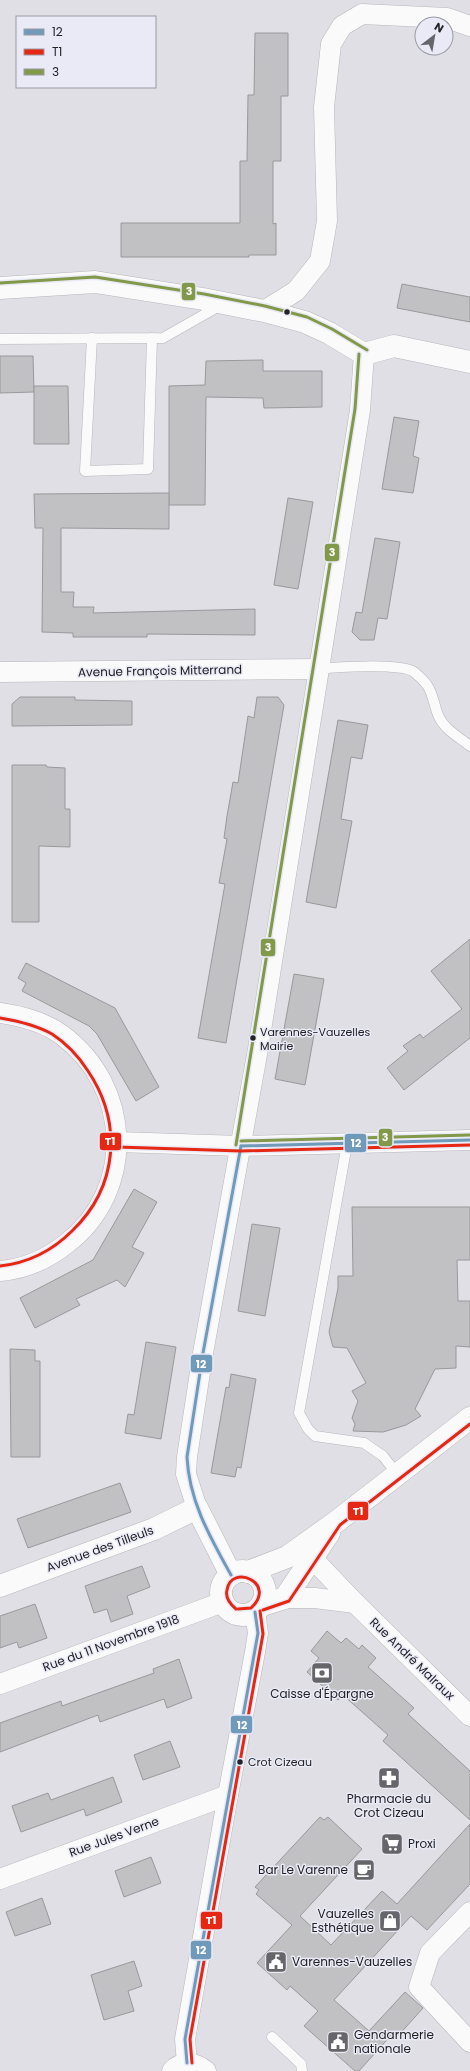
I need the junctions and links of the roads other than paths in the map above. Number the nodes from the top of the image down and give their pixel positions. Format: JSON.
{"nodes":[{"id":1,"x":470,"y":26,"type":"edge"},
{"id":2,"x":0,"y":288,"type":"edge"},
{"id":3,"x":224,"y":303,"type":"junction"},
{"id":4,"x":264,"y":311,"type":"junction"},
{"id":5,"x":92,"y":338,"type":"junction"},
{"id":6,"x":152,"y":338,"type":"junction"},
{"id":7,"x":0,"y":339,"type":"edge"},
{"id":8,"x":364,"y":354,"type":"junction"},
{"id":9,"x":470,"y":362,"type":"edge"},
{"id":10,"x":319,"y":669,"type":"junction"},
{"id":11,"x":0,"y":672,"type":"edge"},
{"id":12,"x":470,"y":746,"type":"edge"},
{"id":13,"x":0,"y":1013,"type":"edge"},
{"id":14,"x":470,"y":1140,"type":"edge"},
{"id":15,"x":117,"y":1142,"type":"junction"},
{"id":16,"x":347,"y":1144,"type":"junction"},
{"id":17,"x":241,"y":1146,"type":"junction"},
{"id":18,"x":0,"y":1271,"type":"edge"},
{"id":19,"x":470,"y":1418,"type":"edge"},
{"id":20,"x":397,"y":1474,"type":"junction"},
{"id":21,"x":198,"y":1508,"type":"junction"},
{"id":22,"x":336,"y":1522,"type":"junction"},
{"id":23,"x":312,"y":1558,"type":"junction"},
{"id":24,"x":240,"y":1573,"type":"junction"},
{"id":25,"x":0,"y":1586,"type":"edge"},
{"id":26,"x":285,"y":1598,"type":"junction"},
{"id":27,"x":223,"y":1602,"type":"junction"},
{"id":28,"x":355,"y":1603,"type":"junction"},
{"id":29,"x":259,"y":1608,"type":"junction"},
{"id":30,"x":0,"y":1684,"type":"edge"},
{"id":31,"x":470,"y":1716,"type":"edge"},
{"id":32,"x":228,"y":1795,"type":"junction"},
{"id":33,"x":0,"y":1879,"type":"edge"},
{"id":34,"x":470,"y":1912,"type":"edge"},
{"id":35,"x":272,"y":2037,"type":"dead end"},
{"id":36,"x":470,"y":2042,"type":"edge"},
{"id":37,"x":180,"y":2067,"type":"edge"},
{"id":38,"x":206,"y":2071,"type":"edge"},
{"id":39,"x":302,"y":2071,"type":"edge"}],
"edges":[{"from":1,"to":4,"type":"street"},
{"from":2,"to":3,"type":"street"},
{"from":3,"to":4,"type":"street"},
{"from":3,"to":6,"type":"lane"},
{"from":4,"to":8,"type":"street"},
{"from":5,"to":6,"type":"lane"},
{"from":5,"to":6,"type":"lane"},
{"from":5,"to":7,"type":"lane"},
{"from":8,"to":9,"type":"street"},
{"from":8,"to":10,"type":"street"},
{"from":10,"to":11,"type":"street","name":"Avenue François Mitterrand"},
{"from":10,"to":12,"type":"lane"},
{"from":10,"to":17,"type":"street"},
{"from":13,"to":15,"type":"street"},
{"from":14,"to":16,"type":"street"},
{"from":15,"to":17,"type":"street"},
{"from":15,"to":18,"type":"street"},
{"from":16,"to":17,"type":"street"},
{"from":16,"to":20,"type":"lane"},
{"from":17,"to":21,"type":"street"},
{"from":19,"to":20,"type":"street"},
{"from":20,"to":22,"type":"street"},
{"from":21,"to":24,"type":"street"},
{"from":21,"to":25,"type":"street","name":"Avenue des Tilleuls"},
{"from":22,"to":23,"type":"street"},
{"from":22,"to":24,"type":"street"},
{"from":23,"to":26,"type":"street"},
{"from":23,"to":28,"type":"street","name":"Rue André Malraux"},
{"from":24,"to":27,"type":"street"},
{"from":24,"to":29,"type":"street"},
{"from":26,"to":28,"type":"street"},
{"from":26,"to":29,"type":"street"},
{"from":27,"to":29,"type":"street"},
{"from":27,"to":30,"type":"street","name":"Rue du 11 Novembre 1918"},
{"from":28,"to":31,"type":"street","name":"Rue André Malraux"},
{"from":29,"to":32,"type":"street"},
{"from":32,"to":33,"type":"street","name":"Rue Jules Verne"},
{"from":32,"to":37,"type":"street"},
{"from":34,"to":36,"type":"street"},
{"from":35,"to":39,"type":"lane"},
{"from":37,"to":38,"type":"street"}]}
